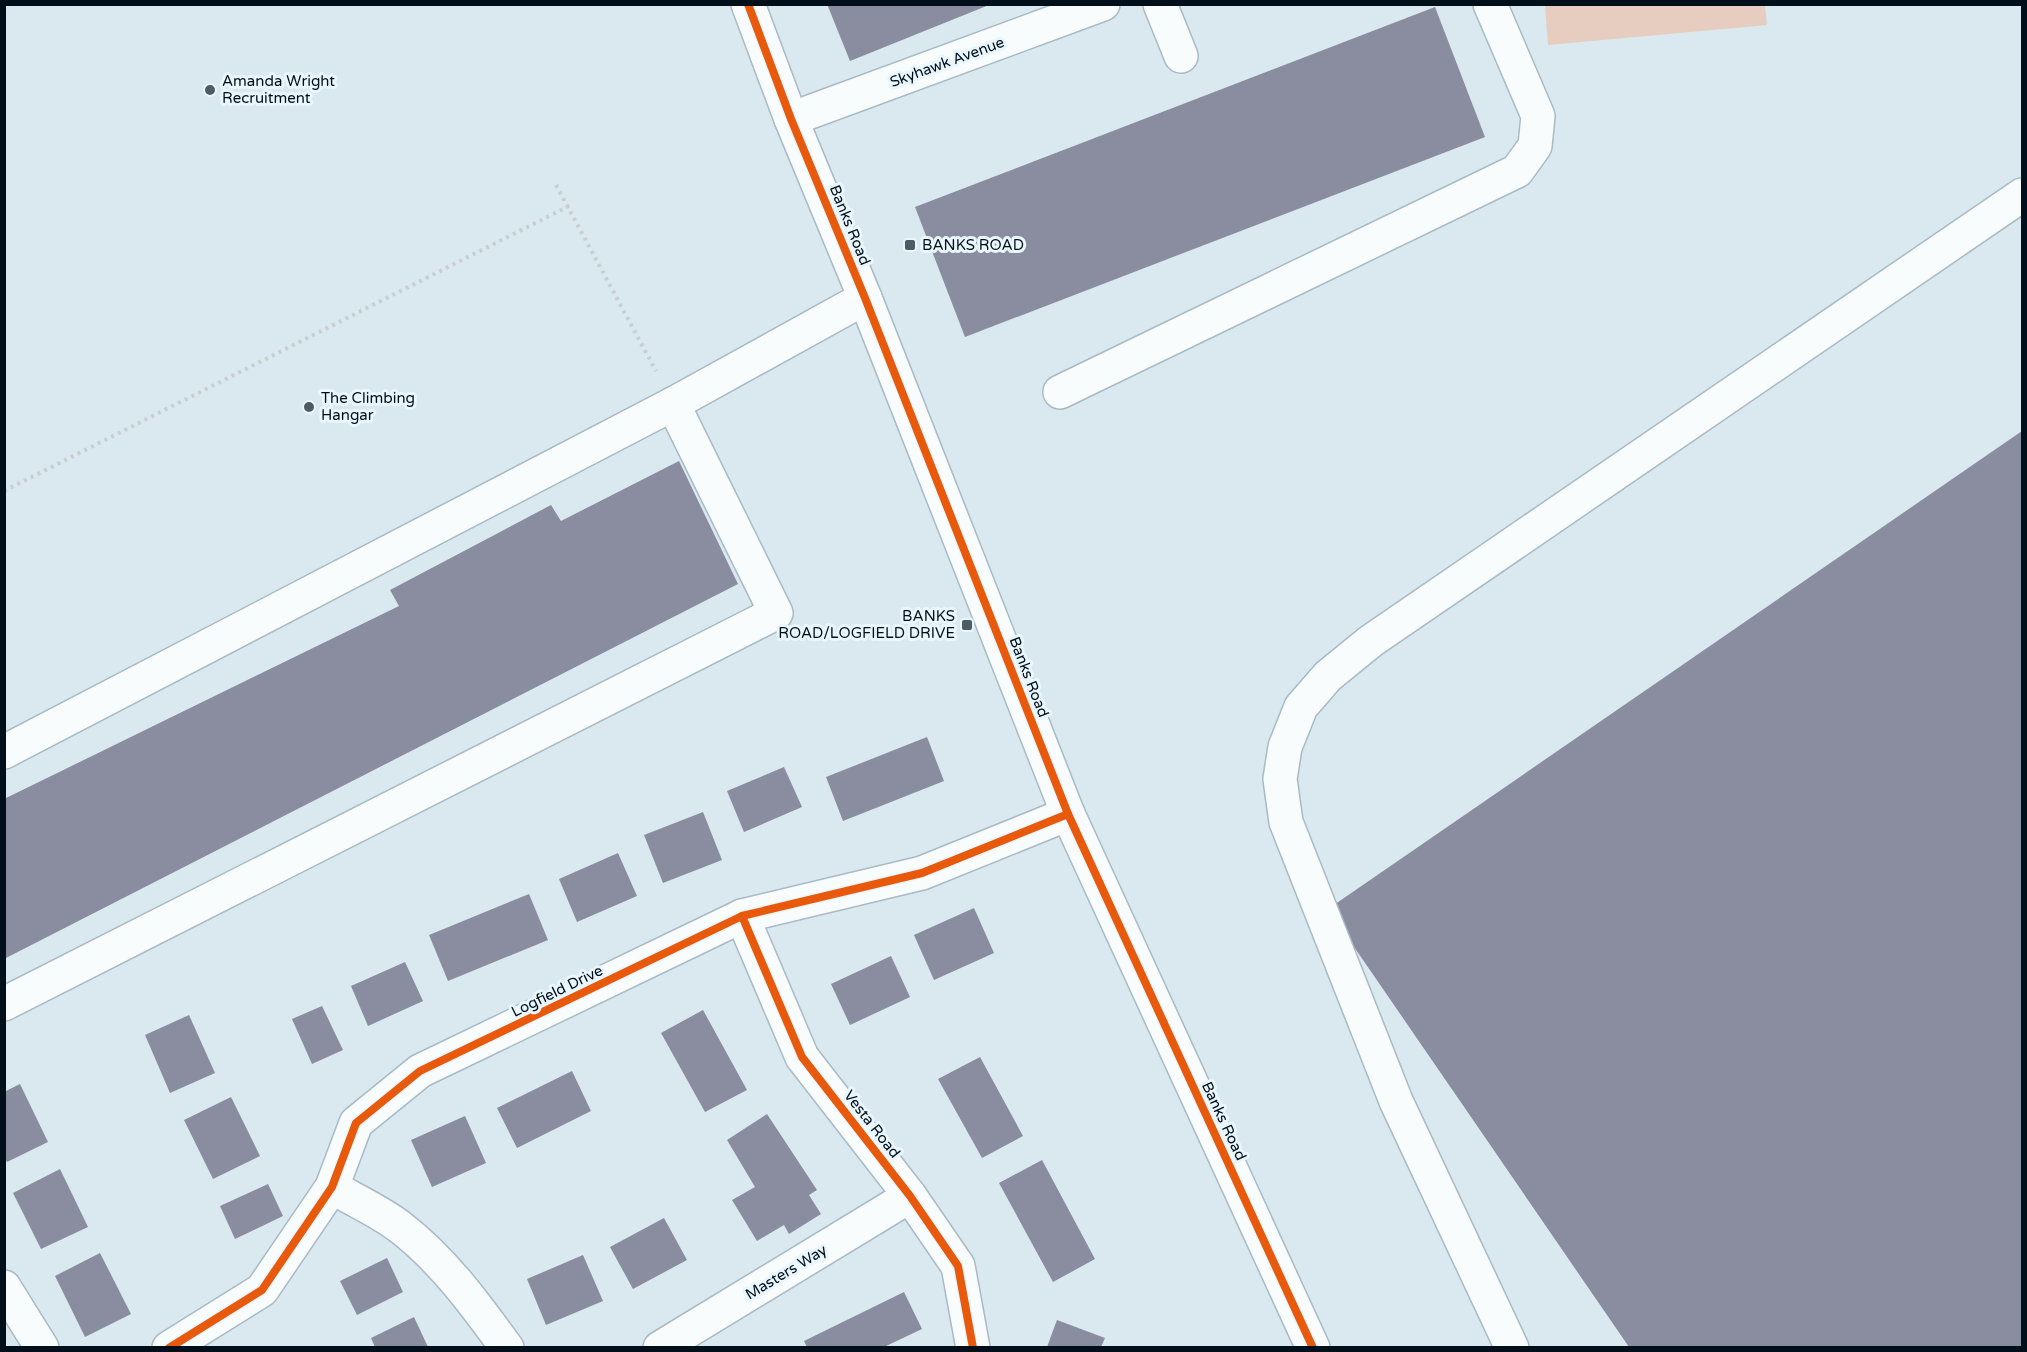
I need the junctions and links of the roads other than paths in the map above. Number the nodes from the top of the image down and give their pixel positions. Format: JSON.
{"nodes":[{"id":1,"x":748,"y":4,"type":"edge"},
{"id":2,"x":1103,"y":4,"type":"edge"},
{"id":3,"x":1160,"y":4,"type":"edge"},
{"id":4,"x":1490,"y":4,"type":"edge"},
{"id":5,"x":1181,"y":56,"type":"dead end"},
{"id":6,"x":791,"y":119,"type":"junction"},
{"id":7,"x":2022,"y":195,"type":"edge"},
{"id":8,"x":865,"y":298,"type":"junction"},
{"id":9,"x":1060,"y":392,"type":"dead end"},
{"id":10,"x":673,"y":404,"type":"junction"},
{"id":11,"x":4,"y":752,"type":"edge"},
{"id":12,"x":1068,"y":814,"type":"junction"},
{"id":13,"x":742,"y":916,"type":"junction"},
{"id":14,"x":4,"y":1004,"type":"edge"},
{"id":15,"x":332,"y":1187,"type":"junction"},
{"id":16,"x":910,"y":1196,"type":"junction"},
{"id":17,"x":4,"y":1287,"type":"edge"},
{"id":18,"x":42,"y":1347,"type":"edge"},
{"id":19,"x":169,"y":1347,"type":"edge"},
{"id":20,"x":507,"y":1347,"type":"edge"},
{"id":21,"x":660,"y":1347,"type":"edge"},
{"id":22,"x":973,"y":1347,"type":"edge"},
{"id":23,"x":1313,"y":1347,"type":"edge"},
{"id":24,"x":1512,"y":1347,"type":"edge"}],
"edges":[{"from":1,"to":6,"type":"street","name":"Banks Road"},
{"from":2,"to":6,"type":"street","name":"Skyhawk Avenue"},
{"from":3,"to":5,"type":"street"},
{"from":4,"to":9,"type":"street"},
{"from":6,"to":8,"type":"street","name":"Banks Road"},
{"from":7,"to":24,"type":"street"},
{"from":8,"to":10,"type":"street"},
{"from":8,"to":12,"type":"street","name":"Banks Road"},
{"from":10,"to":11,"type":"street"},
{"from":10,"to":14,"type":"street"},
{"from":12,"to":13,"type":"street","name":"Logfield Drive"},
{"from":12,"to":23,"type":"street","name":"Banks Road"},
{"from":13,"to":15,"type":"street","name":"Logfield Drive"},
{"from":13,"to":16,"type":"street","name":"Vesta Road"},
{"from":15,"to":19,"type":"street","name":"Logfield Drive"},
{"from":15,"to":20,"type":"street"},
{"from":16,"to":21,"type":"street","name":"Masters Way"},
{"from":16,"to":22,"type":"street","name":"Vesta Road"},
{"from":17,"to":18,"type":"street"}]}
